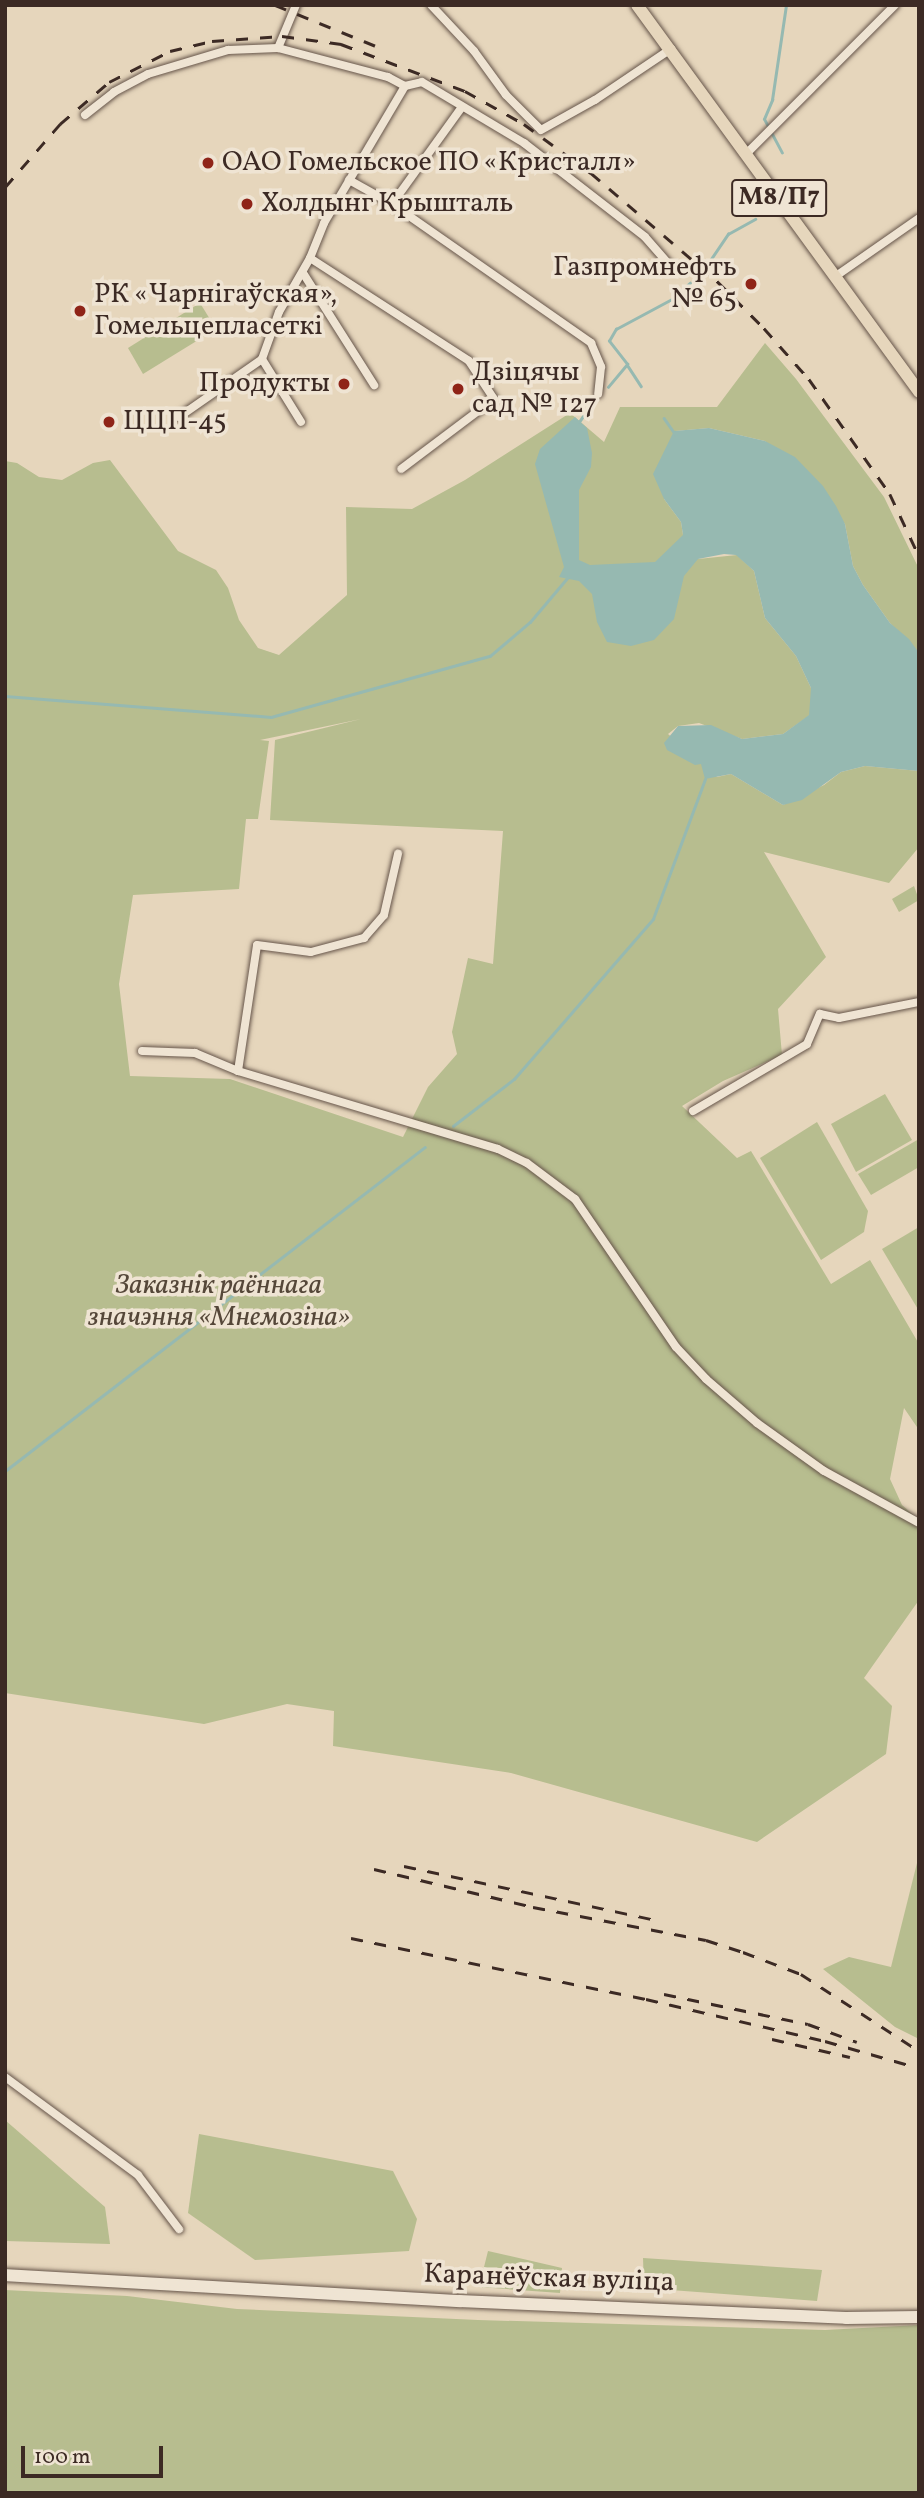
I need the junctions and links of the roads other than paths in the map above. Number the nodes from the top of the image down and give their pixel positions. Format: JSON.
{"nodes":[{"id":1,"x":296,"y":5,"type":"edge"},
{"id":2,"x":431,"y":5,"type":"edge"},
{"id":3,"x":637,"y":5,"type":"edge"},
{"id":4,"x":895,"y":5,"type":"edge"},
{"id":5,"x":278,"y":48,"type":"junction"},
{"id":6,"x":671,"y":49,"type":"junction"},
{"id":7,"x":405,"y":86,"type":"junction"},
{"id":8,"x":461,"y":107,"type":"junction"},
{"id":9,"x":85,"y":115,"type":"dead end"},
{"id":10,"x":747,"y":153,"type":"junction"},
{"id":11,"x":349,"y":180,"type":"junction"},
{"id":12,"x":391,"y":204,"type":"junction"},
{"id":13,"x":919,"y":218,"type":"edge"},
{"id":14,"x":310,"y":258,"type":"junction"},
{"id":15,"x":674,"y":271,"type":"dead end"},
{"id":16,"x":303,"y":273,"type":"junction"},
{"id":17,"x":836,"y":276,"type":"junction"},
{"id":18,"x":262,"y":359,"type":"junction"},
{"id":19,"x":373,"y":384,"type":"dead end"},
{"id":20,"x":919,"y":392,"type":"edge"},
{"id":21,"x":598,"y":394,"type":"dead end"},
{"id":22,"x":180,"y":417,"type":"dead end"},
{"id":23,"x":301,"y":422,"type":"dead end"},
{"id":24,"x":401,"y":469,"type":"dead end"},
{"id":25,"x":398,"y":854,"type":"dead end"},
{"id":26,"x":919,"y":1002,"type":"edge"},
{"id":27,"x":142,"y":1051,"type":"dead end"},
{"id":28,"x":238,"y":1071,"type":"junction"},
{"id":29,"x":693,"y":1111,"type":"dead end"},
{"id":30,"x":919,"y":1523,"type":"edge"},
{"id":31,"x":5,"y":2077,"type":"edge"},
{"id":32,"x":179,"y":2228,"type":"dead end"},
{"id":33,"x":5,"y":2275,"type":"edge"},
{"id":34,"x":919,"y":2317,"type":"edge"}],
"edges":[{"from":1,"to":5,"type":"street"},
{"from":2,"to":6,"type":"street"},
{"from":3,"to":6,"type":"main road","number":"М8/П7"},
{"from":4,"to":10,"type":"street"},
{"from":5,"to":7,"type":"street"},
{"from":5,"to":9,"type":"street"},
{"from":6,"to":10,"type":"main road","number":"М8/П7"},
{"from":7,"to":8,"type":"street"},
{"from":7,"to":11,"type":"street"},
{"from":8,"to":12,"type":"street"},
{"from":8,"to":15,"type":"street"},
{"from":10,"to":17,"type":"main road","number":"М8/П7"},
{"from":11,"to":12,"type":"street"},
{"from":11,"to":14,"type":"street"},
{"from":12,"to":21,"type":"street"},
{"from":13,"to":17,"type":"street"},
{"from":14,"to":16,"type":"street"},
{"from":14,"to":24,"type":"street"},
{"from":16,"to":18,"type":"street"},
{"from":16,"to":19,"type":"street"},
{"from":17,"to":20,"type":"main road","number":"М8/П7"},
{"from":18,"to":22,"type":"street"},
{"from":18,"to":23,"type":"street"},
{"from":25,"to":28,"type":"street"},
{"from":26,"to":29,"type":"street"},
{"from":27,"to":28,"type":"street"},
{"from":28,"to":30,"type":"street"},
{"from":31,"to":32,"type":"street"},
{"from":33,"to":34,"type":"main road","name":"Каранёўская вуліца"}]}
